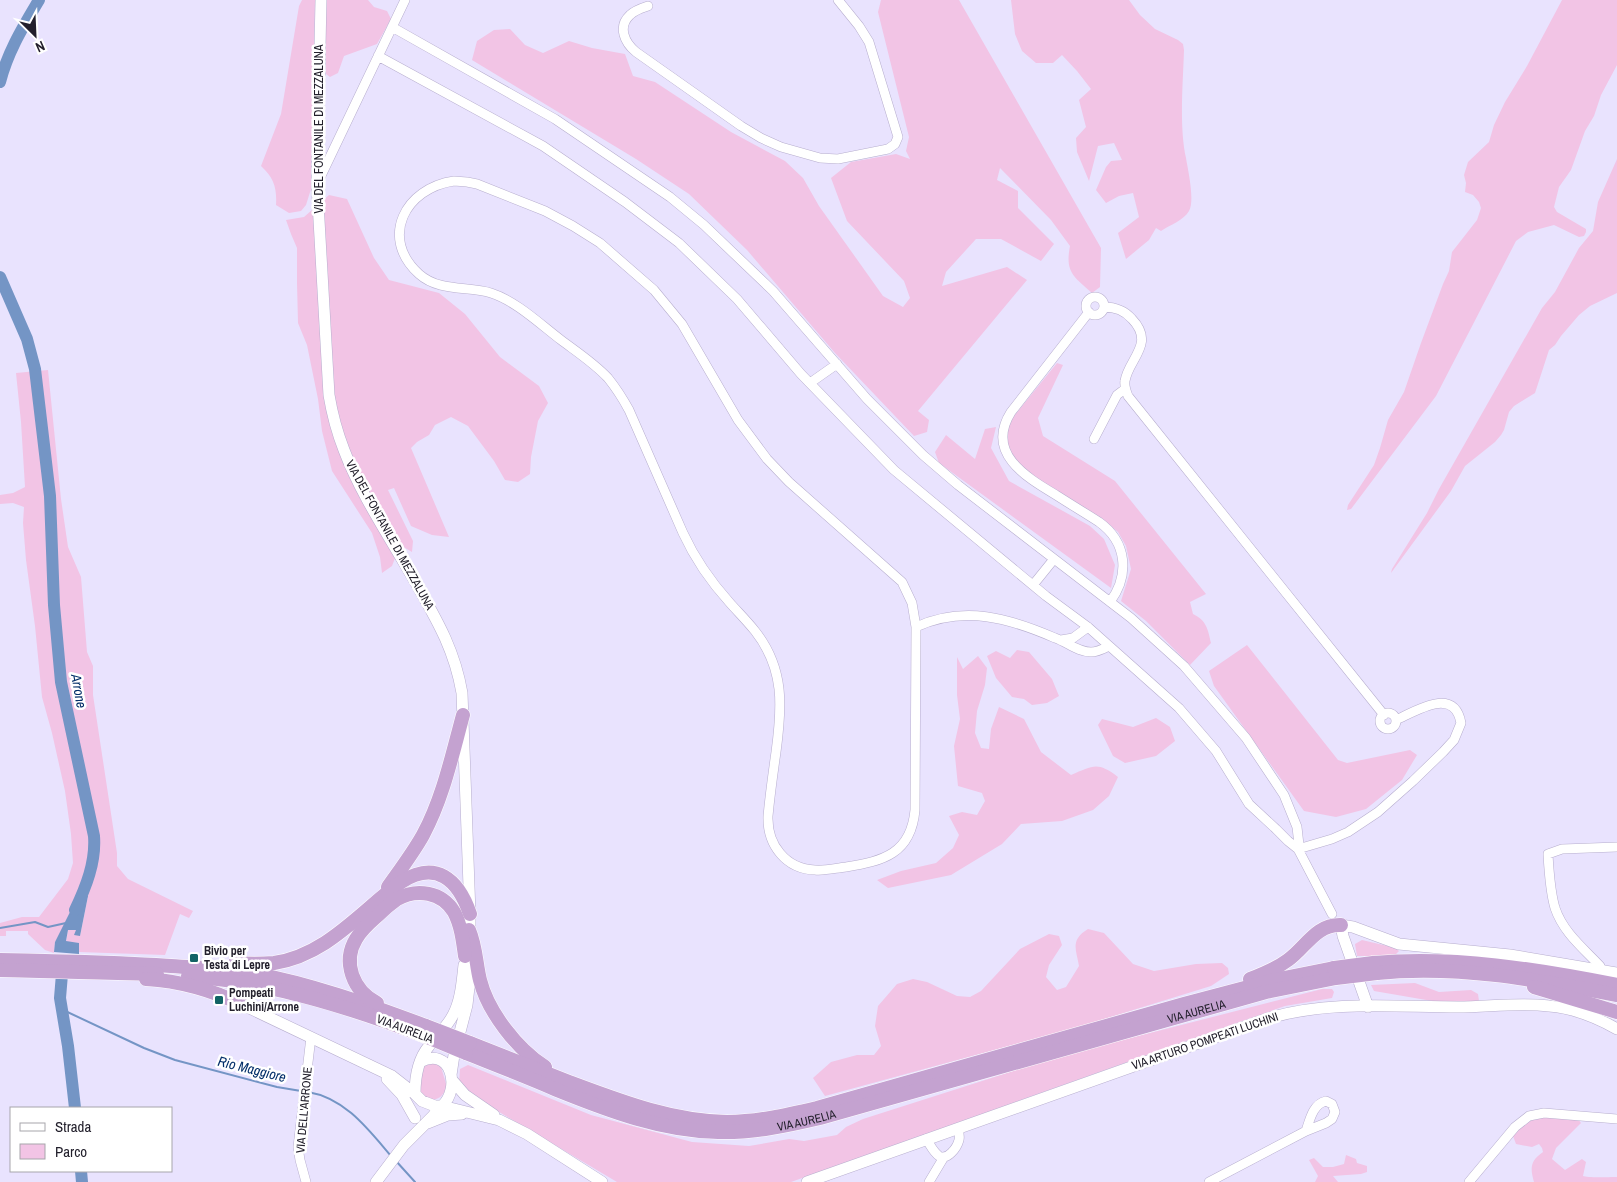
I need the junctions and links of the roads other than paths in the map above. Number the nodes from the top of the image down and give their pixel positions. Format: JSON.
{"nodes":[{"id":1,"x":321,"y":0,"type":"edge"},
{"id":2,"x":405,"y":0,"type":"edge"},
{"id":3,"x":838,"y":0,"type":"edge"},
{"id":4,"x":648,"y":6,"type":"dead end"},
{"id":5,"x":392,"y":27,"type":"junction"},
{"id":6,"x":378,"y":56,"type":"junction"},
{"id":7,"x":317,"y":185,"type":"junction"},
{"id":8,"x":1104,"y":306,"type":"junction"},
{"id":9,"x":1089,"y":312,"type":"junction"},
{"id":10,"x":837,"y":364,"type":"junction"},
{"id":11,"x":810,"y":383,"type":"junction"},
{"id":12,"x":1125,"y":389,"type":"junction"},
{"id":13,"x":1094,"y":439,"type":"dead end"},
{"id":14,"x":1054,"y":559,"type":"junction"},
{"id":15,"x":1033,"y":585,"type":"junction"},
{"id":16,"x":1110,"y":602,"type":"junction"},
{"id":17,"x":916,"y":627,"type":"junction"},
{"id":18,"x":1088,"y":627,"type":"junction"},
{"id":19,"x":1061,"y":640,"type":"junction"},
{"id":20,"x":1109,"y":646,"type":"junction"},
{"id":21,"x":464,"y":715,"type":"junction"},
{"id":22,"x":1617,"y":847,"type":"edge"},
{"id":23,"x":1298,"y":849,"type":"junction"},
{"id":24,"x":382,"y":896,"type":"junction"},
{"id":25,"x":470,"y":914,"type":"junction"},
{"id":26,"x":1337,"y":919,"type":"junction"},
{"id":27,"x":469,"y":930,"type":"junction"},
{"id":28,"x":467,"y":951,"type":"junction"},
{"id":29,"x":0,"y":960,"type":"edge"},
{"id":30,"x":150,"y":964,"type":"junction"},
{"id":31,"x":48,"y":966,"type":"junction"},
{"id":32,"x":79,"y":966,"type":"junction"},
{"id":33,"x":1375,"y":968,"type":"junction"},
{"id":34,"x":0,"y":970,"type":"edge"},
{"id":35,"x":1438,"y":970,"type":"junction"},
{"id":36,"x":1601,"y":970,"type":"junction"},
{"id":37,"x":104,"y":973,"type":"junction"},
{"id":38,"x":1335,"y":973,"type":"junction"},
{"id":39,"x":1617,"y":973,"type":"edge"},
{"id":40,"x":1617,"y":985,"type":"edge"},
{"id":41,"x":1617,"y":995,"type":"edge"},
{"id":42,"x":243,"y":1005,"type":"joint"},
{"id":43,"x":1368,"y":1007,"type":"junction"},
{"id":44,"x":1617,"y":1012,"type":"edge"},
{"id":45,"x":1115,"y":1024,"type":"junction"},
{"id":46,"x":422,"y":1028,"type":"junction"},
{"id":47,"x":1617,"y":1029,"type":"edge"},
{"id":48,"x":311,"y":1037,"type":"junction"},
{"id":49,"x":468,"y":1048,"type":"junction"},
{"id":50,"x":420,"y":1062,"type":"junction"},
{"id":51,"x":376,"y":1069,"type":"junction"},
{"id":52,"x":452,"y":1077,"type":"junction"},
{"id":53,"x":592,"y":1090,"type":"junction"},
{"id":54,"x":416,"y":1096,"type":"junction"},
{"id":55,"x":440,"y":1106,"type":"junction"},
{"id":56,"x":477,"y":1114,"type":"junction"},
{"id":57,"x":1617,"y":1118,"type":"edge"},
{"id":58,"x":499,"y":1120,"type":"junction"},
{"id":59,"x":419,"y":1121,"type":"junction"},
{"id":60,"x":958,"y":1128,"type":"junction"},
{"id":61,"x":1306,"y":1131,"type":"dead end"},
{"id":62,"x":926,"y":1139,"type":"junction"},
{"id":63,"x":944,"y":1157,"type":"junction"},
{"id":64,"x":306,"y":1182,"type":"edge"},
{"id":65,"x":376,"y":1182,"type":"edge"},
{"id":66,"x":602,"y":1182,"type":"edge"},
{"id":67,"x":807,"y":1182,"type":"edge"},
{"id":68,"x":929,"y":1182,"type":"edge"},
{"id":69,"x":1209,"y":1182,"type":"edge"},
{"id":70,"x":1469,"y":1182,"type":"edge"}],
"edges":[{"from":1,"to":7,"type":"street","name":"VIA DEL FONTANILE DI MEZZALUNA"},
{"from":2,"to":5,"type":"street"},
{"from":3,"to":4,"type":"street"},
{"from":5,"to":6,"type":"street"},
{"from":5,"to":10,"type":"street"},
{"from":6,"to":7,"type":"street"},
{"from":6,"to":11,"type":"street"},
{"from":7,"to":21,"type":"street","name":"VIA DEL FONTANILE DI MEZZALUNA"},
{"from":8,"to":9,"type":"street"},
{"from":8,"to":9,"type":"street"},
{"from":8,"to":12,"type":"street"},
{"from":9,"to":16,"type":"street"},
{"from":10,"to":11,"type":"street"},
{"from":10,"to":14,"type":"street"},
{"from":11,"to":15,"type":"street"},
{"from":12,"to":13,"type":"street"},
{"from":12,"to":23,"type":"street"},
{"from":14,"to":15,"type":"street"},
{"from":14,"to":16,"type":"street"},
{"from":15,"to":18,"type":"street"},
{"from":16,"to":23,"type":"street"},
{"from":17,"to":17,"type":"street"},
{"from":17,"to":19,"type":"street"},
{"from":18,"to":19,"type":"street"},
{"from":18,"to":20,"type":"street"},
{"from":19,"to":20,"type":"street"},
{"from":20,"to":23,"type":"street"},
{"from":21,"to":24,"type":"highway"},
{"from":21,"to":25,"type":"street","name":"VIA DEL FONTANILE DI MEZZALUNA"},
{"from":22,"to":36,"type":"street"},
{"from":23,"to":26,"type":"street"},
{"from":24,"to":25,"type":"highway"},
{"from":24,"to":30,"type":"highway"},
{"from":25,"to":27,"type":"street","name":"VIA DEL FONTANILE DI MEZZALUNA"},
{"from":26,"to":36,"type":"street"},
{"from":26,"to":43,"type":"street"},
{"from":26,"to":45,"type":"highway"},
{"from":27,"to":28,"type":"street","name":"VIA DEL FONTANILE DI MEZZALUNA"},
{"from":27,"to":53,"type":"highway"},
{"from":28,"to":46,"type":"highway"},
{"from":28,"to":50,"type":"street","name":"VIA DEL FONTANILE DI MEZZALUNA"},
{"from":28,"to":52,"type":"street","name":"VIA DEL FONTANILE DI MEZZALUNA"},
{"from":29,"to":31,"type":"highway","name":"VIA AURELIA"},
{"from":30,"to":32,"type":"highway","name":"VIA AURELIA"},
{"from":30,"to":46,"type":"highway","name":"VIA AURELIA"},
{"from":31,"to":32,"type":"highway","name":"VIA AURELIA"},
{"from":31,"to":34,"type":"highway","name":"VIA AURELIA"},
{"from":32,"to":37,"type":"highway","name":"VIA AURELIA"},
{"from":33,"to":35,"type":"highway","name":"VIA AURELIA"},
{"from":33,"to":38,"type":"highway","name":"VIA AURELIA","bridge":true},
{"from":33,"to":40,"type":"highway","name":"VIA AURELIA"},
{"from":35,"to":41,"type":"highway","name":"VIA AURELIA"},
{"from":35,"to":44,"type":"highway"},
{"from":36,"to":39,"type":"street"},
{"from":37,"to":42,"type":"highway"},
{"from":37,"to":46,"type":"highway","name":"VIA AURELIA"},
{"from":38,"to":45,"type":"highway","name":"VIA AURELIA"},
{"from":38,"to":49,"type":"highway","name":"VIA AURELIA"},
{"from":42,"to":48,"type":"street"},
{"from":43,"to":47,"type":"street","name":"VIA ARTURO POMPEATI LUCHINI"},
{"from":43,"to":60,"type":"street","name":"VIA ARTURO POMPEATI LUCHINI"},
{"from":45,"to":53,"type":"highway","name":"VIA AURELIA"},
{"from":46,"to":49,"type":"highway","name":"VIA AURELIA","bridge":true},
{"from":48,"to":51,"type":"street"},
{"from":48,"to":64,"type":"street","name":"VIA DELL'ARRONE"},
{"from":49,"to":53,"type":"highway","name":"VIA AURELIA"},
{"from":50,"to":52,"type":"street"},
{"from":50,"to":54,"type":"street"},
{"from":51,"to":54,"type":"street"},
{"from":51,"to":59,"type":"street"},
{"from":52,"to":55,"type":"street"},
{"from":52,"to":58,"type":"street"},
{"from":54,"to":55,"type":"street"},
{"from":54,"to":59,"type":"street"},
{"from":55,"to":56,"type":"street"},
{"from":55,"to":59,"type":"street"},
{"from":56,"to":58,"type":"street"},
{"from":56,"to":59,"type":"street"},
{"from":57,"to":70,"type":"street"},
{"from":58,"to":66,"type":"street"},
{"from":59,"to":65,"type":"street"},
{"from":60,"to":62,"type":"street","name":"VIA ARTURO POMPEATI LUCHINI"},
{"from":60,"to":63,"type":"street"},
{"from":61,"to":69,"type":"street"},
{"from":62,"to":63,"type":"street"},
{"from":62,"to":67,"type":"street","name":"VIA ARTURO POMPEATI LUCHINI"},
{"from":63,"to":68,"type":"street"}]}
